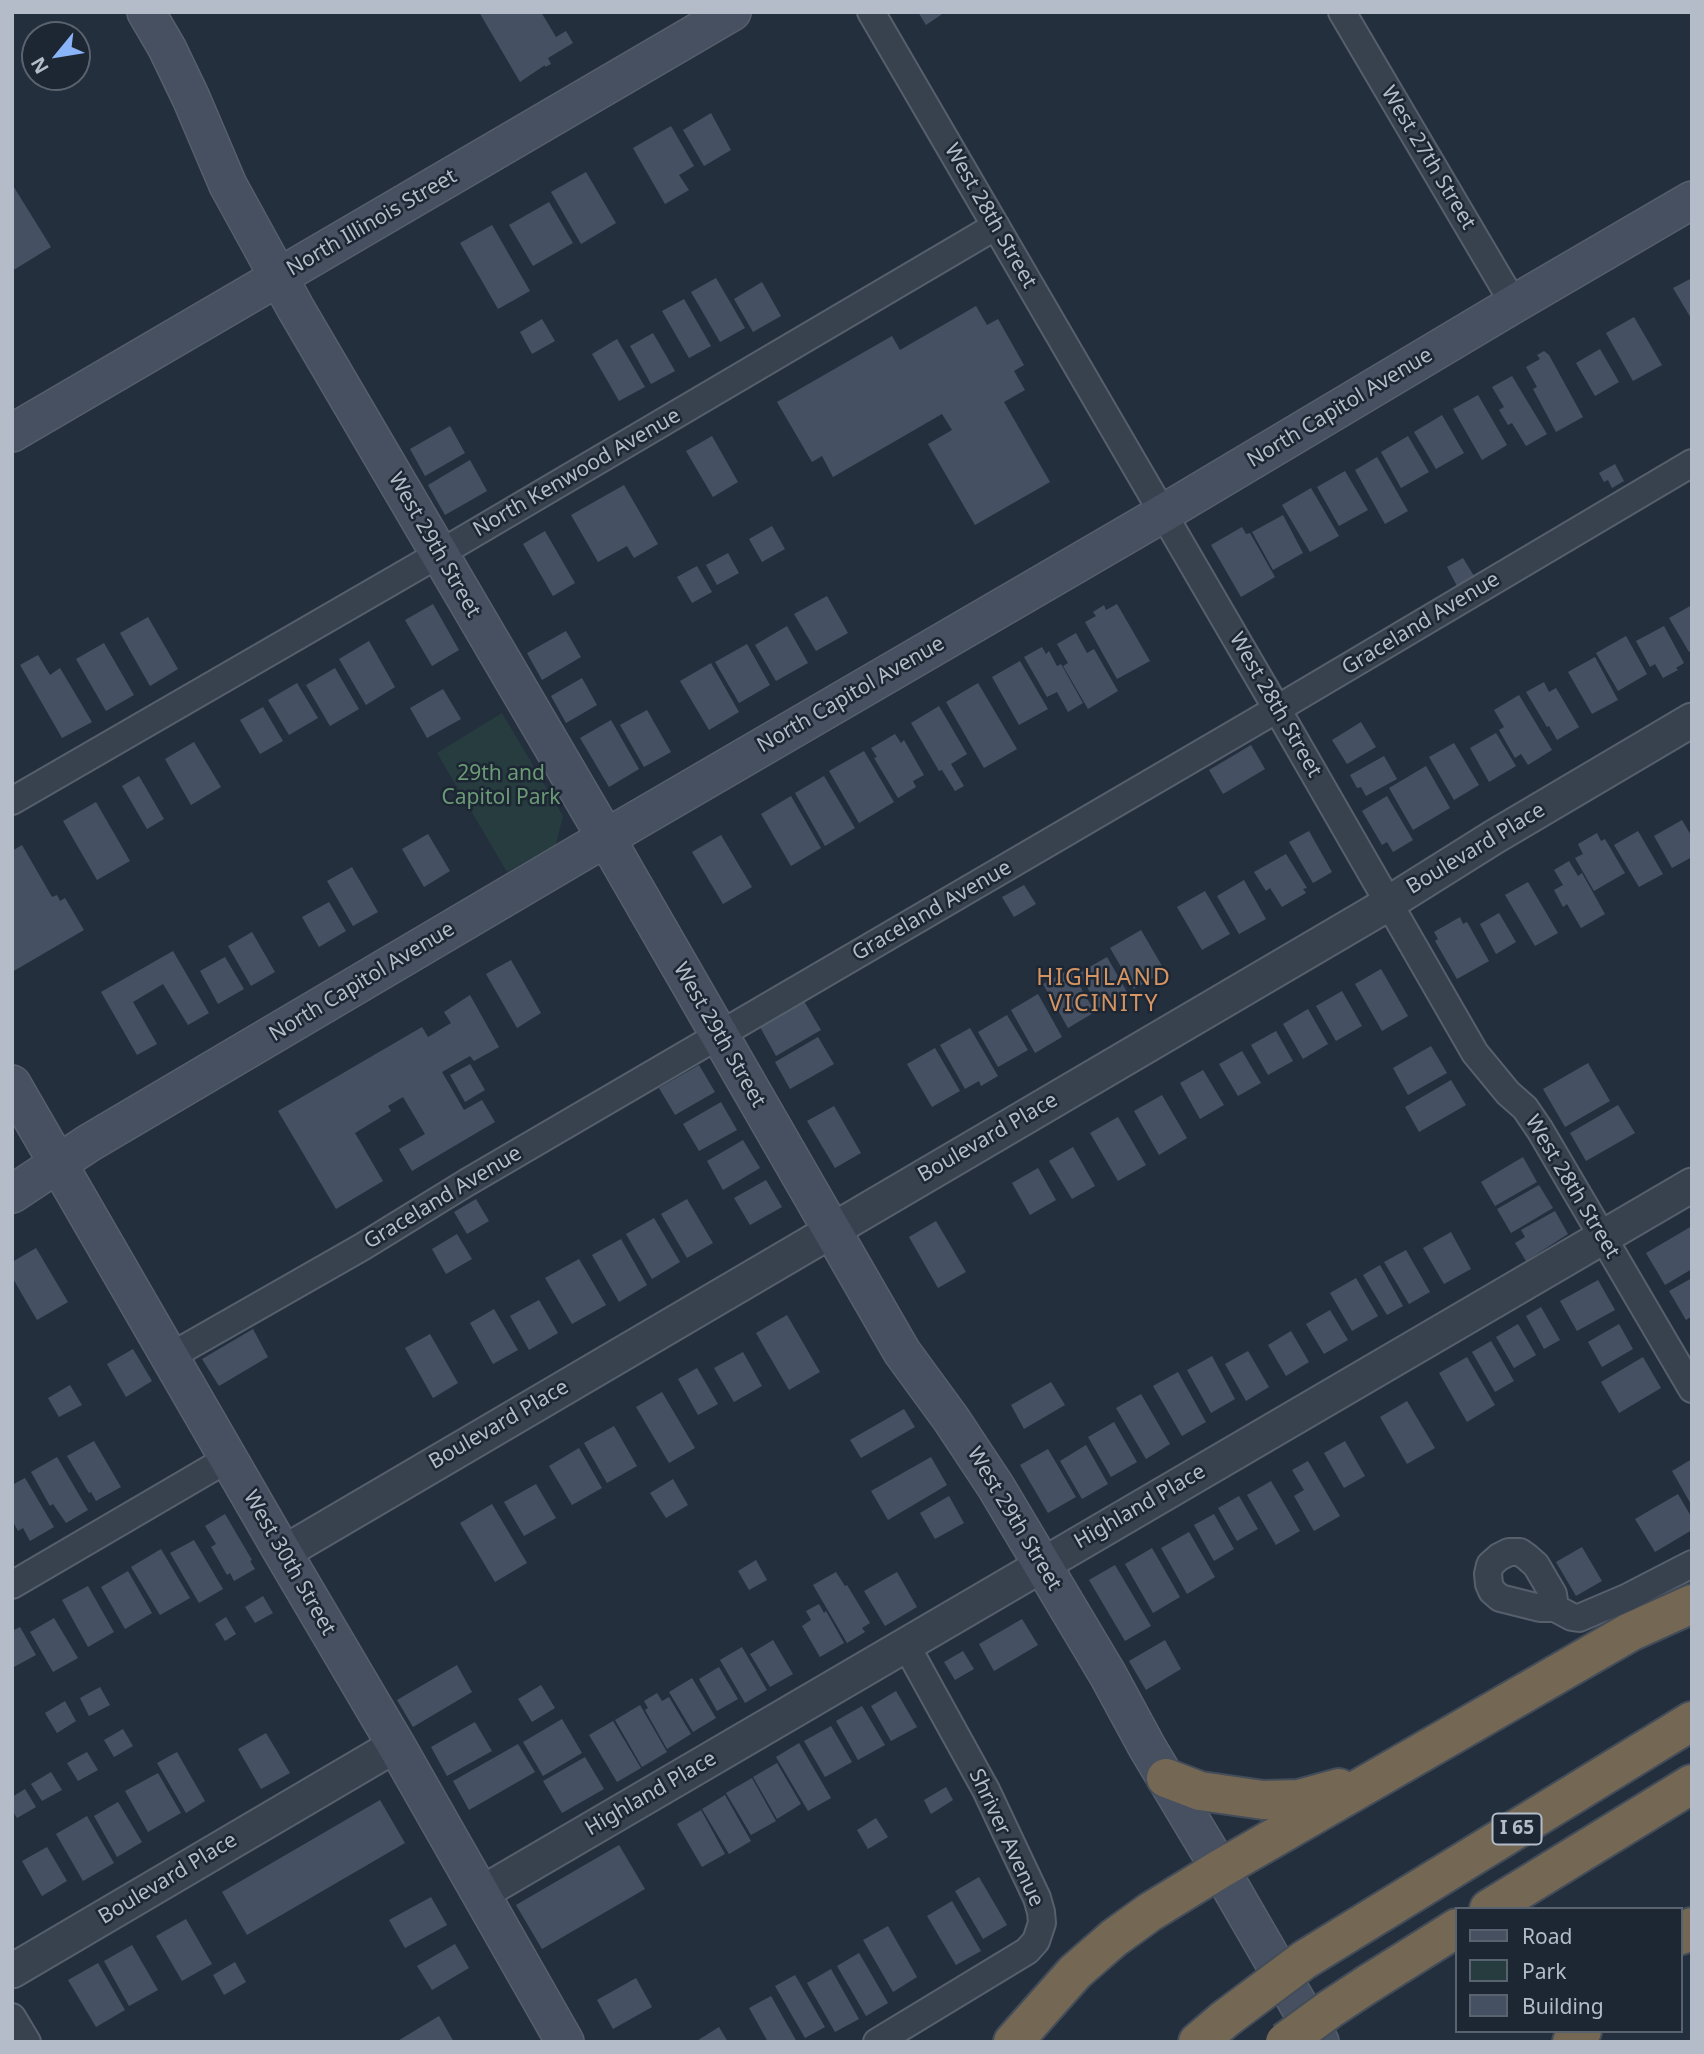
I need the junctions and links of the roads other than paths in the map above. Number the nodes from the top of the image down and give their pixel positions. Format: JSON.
{"nodes":[{"id":1,"x":146,"y":12,"type":"edge"},
{"id":2,"x":732,"y":12,"type":"edge"},
{"id":3,"x":871,"y":12,"type":"edge"},
{"id":4,"x":1342,"y":12,"type":"edge"},
{"id":5,"x":1692,"y":200,"type":"edge"},
{"id":6,"x":996,"y":226,"type":"junction"},
{"id":7,"x":279,"y":278,"type":"junction"},
{"id":8,"x":1514,"y":304,"type":"junction"},
{"id":9,"x":12,"y":433,"type":"edge"},
{"id":10,"x":1692,"y":463,"type":"edge"},
{"id":11,"x":1163,"y":514,"type":"junction"},
{"id":12,"x":439,"y":554,"type":"junction"},
{"id":13,"x":1277,"y":709,"type":"junction"},
{"id":14,"x":1692,"y":720,"type":"edge"},
{"id":15,"x":12,"y":801,"type":"edge"},
{"id":16,"x":606,"y":838,"type":"junction"},
{"id":17,"x":1389,"y":903,"type":"junction"},
{"id":18,"x":719,"y":1035,"type":"junction"},
{"id":19,"x":12,"y":1084,"type":"edge"},
{"id":20,"x":59,"y":1164,"type":"junction"},
{"id":21,"x":1692,"y":1185,"type":"edge"},
{"id":22,"x":12,"y":1194,"type":"edge"},
{"id":23,"x":833,"y":1230,"type":"junction"},
{"id":24,"x":1603,"y":1237,"type":"junction"},
{"id":25,"x":171,"y":1356,"type":"junction"},
{"id":26,"x":1692,"y":1389,"type":"edge"},
{"id":27,"x":229,"y":1458,"type":"junction"},
{"id":28,"x":283,"y":1553,"type":"junction"},
{"id":29,"x":1692,"y":1564,"type":"edge"},
{"id":30,"x":1042,"y":1565,"type":"junction"},
{"id":31,"x":12,"y":1586,"type":"edge"},
{"id":32,"x":1692,"y":1604,"type":"edge"},
{"id":33,"x":1556,"y":1608,"type":"dead end"},
{"id":34,"x":906,"y":1645,"type":"junction"},
{"id":35,"x":1692,"y":1721,"type":"edge"},
{"id":36,"x":396,"y":1745,"type":"junction"},
{"id":37,"x":1166,"y":1778,"type":"junction"},
{"id":38,"x":1375,"y":1779,"type":"junction"},
{"id":39,"x":1692,"y":1784,"type":"edge"},
{"id":40,"x":1220,"y":1869,"type":"junction"},
{"id":41,"x":480,"y":1894,"type":"junction"},
{"id":42,"x":1492,"y":1907,"type":"edge"},
{"id":43,"x":1456,"y":1929,"type":"edge"},
{"id":44,"x":12,"y":1971,"type":"edge"},
{"id":45,"x":12,"y":2017,"type":"edge"},
{"id":46,"x":1212,"y":2030,"type":"edge"},
{"id":47,"x":27,"y":2042,"type":"edge"},
{"id":48,"x":565,"y":2042,"type":"edge"},
{"id":49,"x":877,"y":2042,"type":"edge"},
{"id":50,"x":1013,"y":2042,"type":"edge"},
{"id":51,"x":1285,"y":2042,"type":"edge"},
{"id":52,"x":1320,"y":2042,"type":"edge"}],
"edges":[{"from":1,"to":7,"type":"main road","name":"West 29th Street"},
{"from":2,"to":7,"type":"main road","name":"North Illinois Street"},
{"from":3,"to":6,"type":"street","name":"West 28th Street"},
{"from":4,"to":8,"type":"street","name":"West 27th Street"},
{"from":5,"to":8,"type":"main road","name":"North Capitol Avenue"},
{"from":6,"to":11,"type":"street","name":"West 28th Street"},
{"from":6,"to":12,"type":"street","name":"North Kenwood Avenue"},
{"from":7,"to":9,"type":"main road","name":"North Illinois Street"},
{"from":7,"to":12,"type":"main road","name":"West 29th Street"},
{"from":8,"to":11,"type":"main road","name":"North Capitol Avenue"},
{"from":10,"to":13,"type":"street","name":"Graceland Avenue"},
{"from":11,"to":13,"type":"street","name":"West 28th Street"},
{"from":11,"to":16,"type":"main road","name":"North Capitol Avenue"},
{"from":12,"to":15,"type":"street","name":"North Kenwood Avenue"},
{"from":12,"to":16,"type":"main road","name":"West 29th Street"},
{"from":13,"to":17,"type":"street","name":"West 28th Street"},
{"from":13,"to":18,"type":"street","name":"Graceland Avenue"},
{"from":14,"to":17,"type":"street","name":"Boulevard Place"},
{"from":16,"to":18,"type":"main road","name":"West 29th Street"},
{"from":16,"to":20,"type":"main road","name":"North Capitol Avenue"},
{"from":17,"to":23,"type":"street","name":"Boulevard Place"},
{"from":17,"to":24,"type":"street","name":"West 28th Street"},
{"from":18,"to":23,"type":"main road","name":"West 29th Street"},
{"from":18,"to":25,"type":"street","name":"Graceland Avenue"},
{"from":19,"to":20,"type":"main road","name":"West 30th Street"},
{"from":20,"to":22,"type":"main road","name":"North Capitol Avenue"},
{"from":20,"to":25,"type":"main road","name":"West 30th Street"},
{"from":21,"to":24,"type":"street","name":"Highland Place"},
{"from":23,"to":28,"type":"street","name":"Boulevard Place"},
{"from":23,"to":30,"type":"main road","name":"West 29th Street"},
{"from":24,"to":26,"type":"street","name":"West 28th Street"},
{"from":24,"to":30,"type":"street","name":"Highland Place"},
{"from":25,"to":27,"type":"main road","name":"West 30th Street"},
{"from":27,"to":28,"type":"main road","name":"West 30th Street"},
{"from":27,"to":31,"type":"street"},
{"from":28,"to":36,"type":"main road","name":"West 30th Street"},
{"from":29,"to":33,"type":"street"},
{"from":30,"to":34,"type":"street","name":"Highland Place"},
{"from":30,"to":37,"type":"main road","name":"West 29th Street"},
{"from":32,"to":38,"type":"highway"},
{"from":34,"to":41,"type":"street","name":"Highland Place"},
{"from":34,"to":49,"type":"street","name":"Shriver Avenue"},
{"from":35,"to":46,"type":"highway","number":"I 65","bridge":true},
{"from":36,"to":41,"type":"main road","name":"West 30th Street"},
{"from":36,"to":44,"type":"street","name":"Boulevard Place"},
{"from":37,"to":38,"type":"highway"},
{"from":37,"to":40,"type":"main road","name":"West 29th Street"},
{"from":38,"to":40,"type":"highway"},
{"from":39,"to":42,"type":"highway","number":"I 65"},
{"from":40,"to":50,"type":"highway"},
{"from":40,"to":52,"type":"main road","name":"West 29th Street"},
{"from":41,"to":48,"type":"main road","name":"West 30th Street"},
{"from":43,"to":51,"type":"highway","bridge":true},
{"from":45,"to":47,"type":"street"}]}
